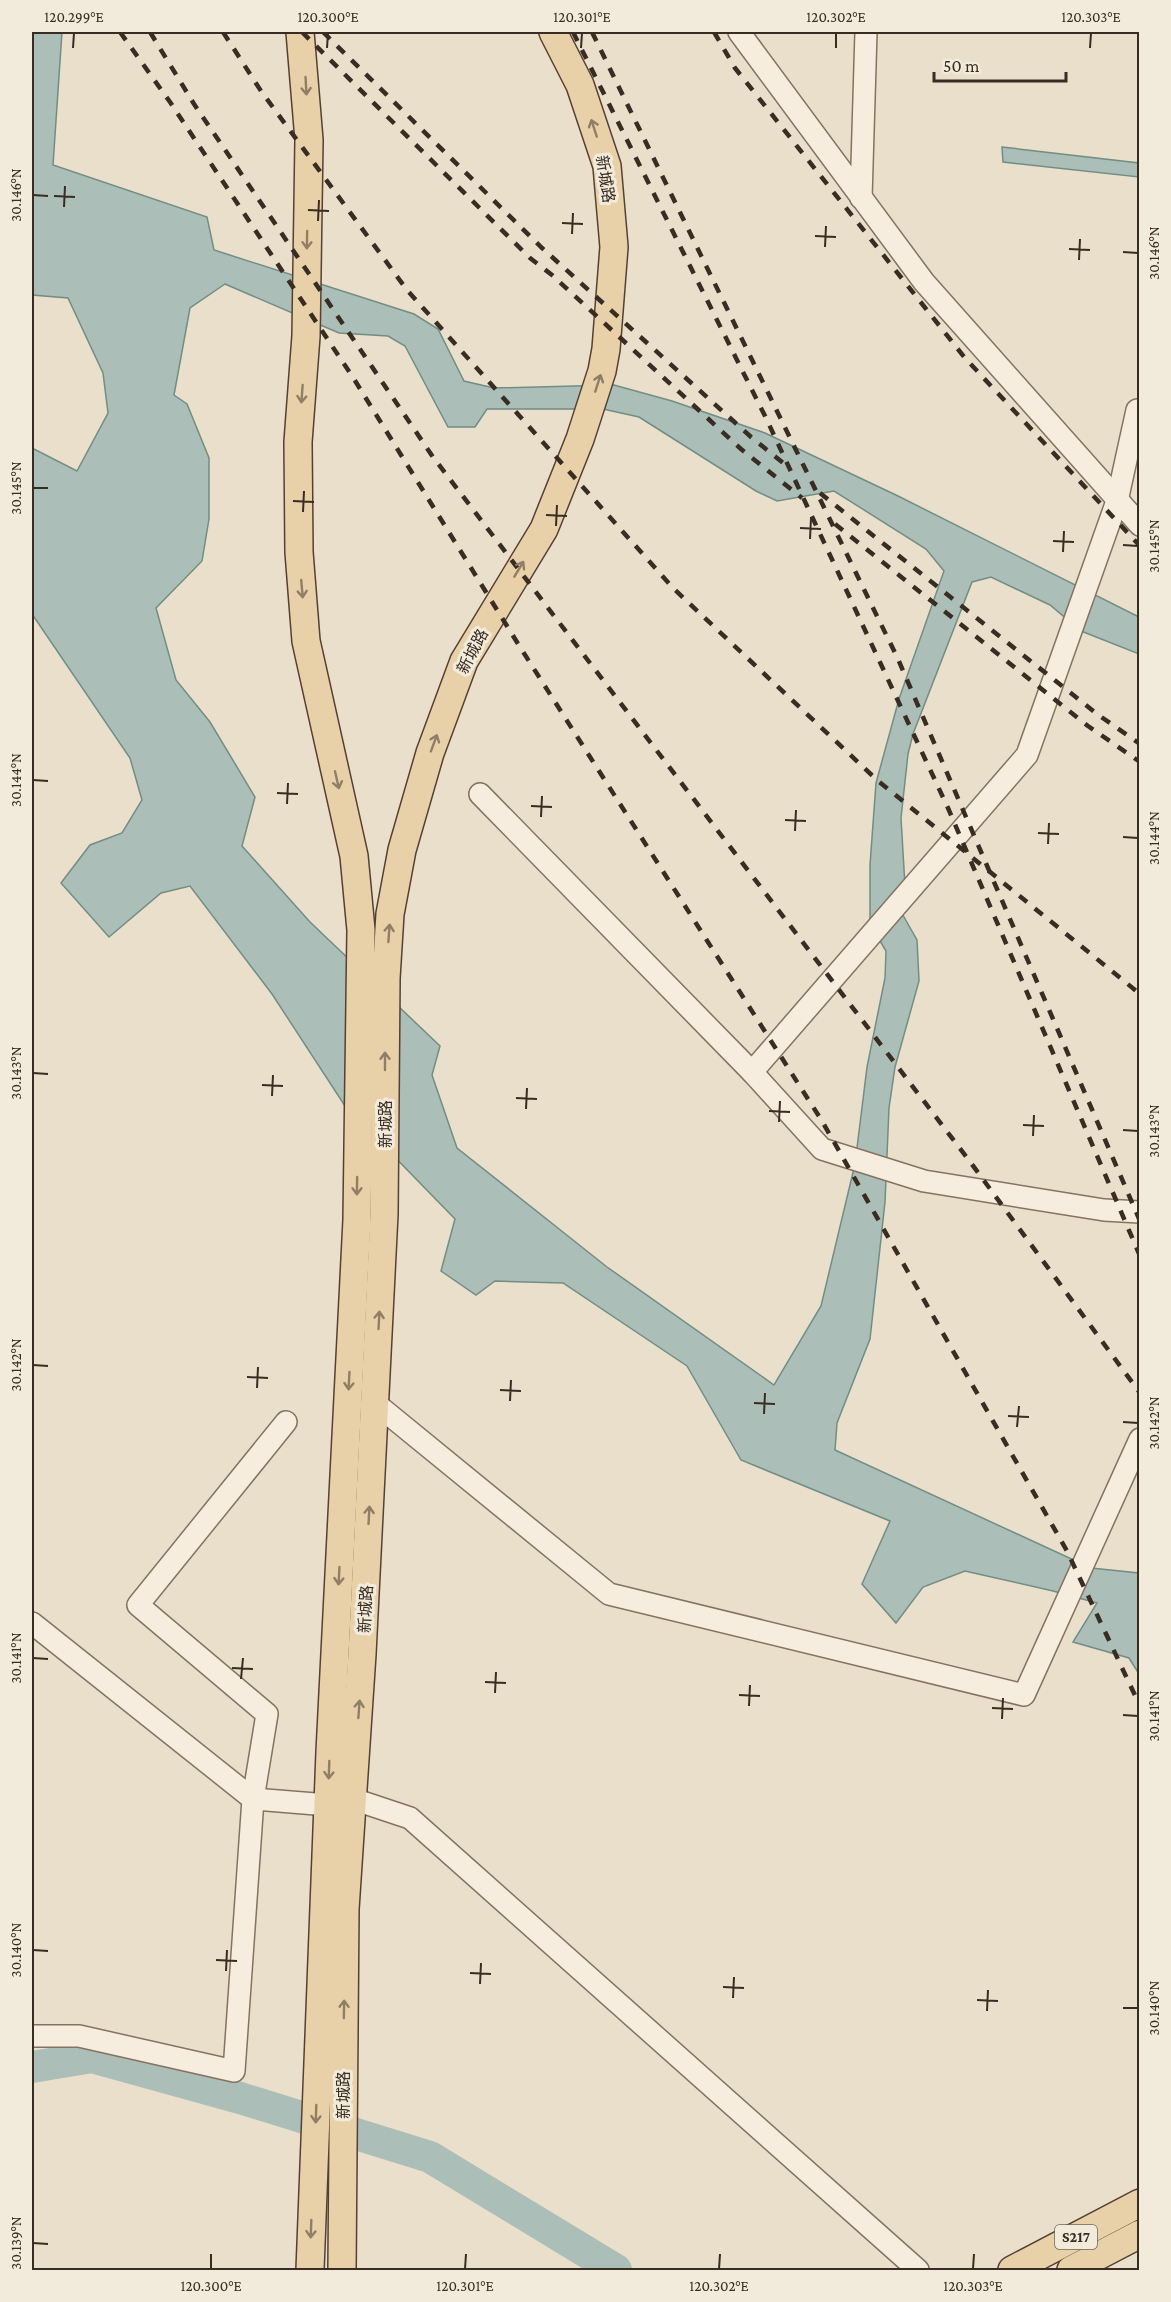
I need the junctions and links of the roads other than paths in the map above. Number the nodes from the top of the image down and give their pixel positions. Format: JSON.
{"nodes":[{"id":1,"x":300,"y":32,"type":"edge"},
{"id":2,"x":553,"y":32,"type":"edge"},
{"id":3,"x":739,"y":32,"type":"edge"},
{"id":4,"x":866,"y":32,"type":"edge"},
{"id":5,"x":861,"y":198,"type":"junction"},
{"id":6,"x":1137,"y":410,"type":"dead end"},
{"id":7,"x":1117,"y":501,"type":"junction"},
{"id":8,"x":1140,"y":525,"type":"edge"},
{"id":9,"x":480,"y":794,"type":"dead end"},
{"id":10,"x":752,"y":1072,"type":"junction"},
{"id":11,"x":1140,"y":1212,"type":"edge"},
{"id":12,"x":375,"y":1402,"type":"junction"},
{"id":13,"x":286,"y":1422,"type":"dead end"},
{"id":14,"x":1140,"y":1439,"type":"edge"},
{"id":15,"x":33,"y":1629,"type":"edge"},
{"id":16,"x":253,"y":1799,"type":"junction"},
{"id":17,"x":340,"y":1802,"type":"junction"},
{"id":18,"x":32,"y":2036,"type":"edge"},
{"id":19,"x":1140,"y":2203,"type":"edge"},
{"id":20,"x":1140,"y":2234,"type":"edge"},
{"id":21,"x":310,"y":2271,"type":"edge"},
{"id":22,"x":342,"y":2271,"type":"edge"},
{"id":23,"x":918,"y":2271,"type":"edge"},
{"id":24,"x":1012,"y":2271,"type":"edge"},
{"id":25,"x":1071,"y":2271,"type":"edge"}],
"edges":[{"from":1,"to":17,"type":"main road","name":"新城路","one_way":true},
{"from":12,"to":2,"type":"main road","name":"新城路","one_way":true},
{"from":3,"to":5,"type":"street"},
{"from":4,"to":5,"type":"street"},
{"from":5,"to":7,"type":"street"},
{"from":6,"to":7,"type":"street"},
{"from":7,"to":8,"type":"street"},
{"from":7,"to":10,"type":"street"},
{"from":9,"to":10,"type":"street"},
{"from":10,"to":11,"type":"street"},
{"from":12,"to":14,"type":"street"},
{"from":17,"to":12,"type":"main road","name":"新城路","one_way":true},
{"from":13,"to":16,"type":"street"},
{"from":15,"to":16,"type":"street"},
{"from":16,"to":17,"type":"street"},
{"from":16,"to":18,"type":"street"},
{"from":17,"to":21,"type":"main road","name":"新城路","one_way":true},
{"from":22,"to":17,"type":"main road","name":"新城路","one_way":true},
{"from":17,"to":23,"type":"street"},
{"from":19,"to":24,"type":"main road","number":"S217"},
{"from":20,"to":25,"type":"main road","number":"S217"}]}
